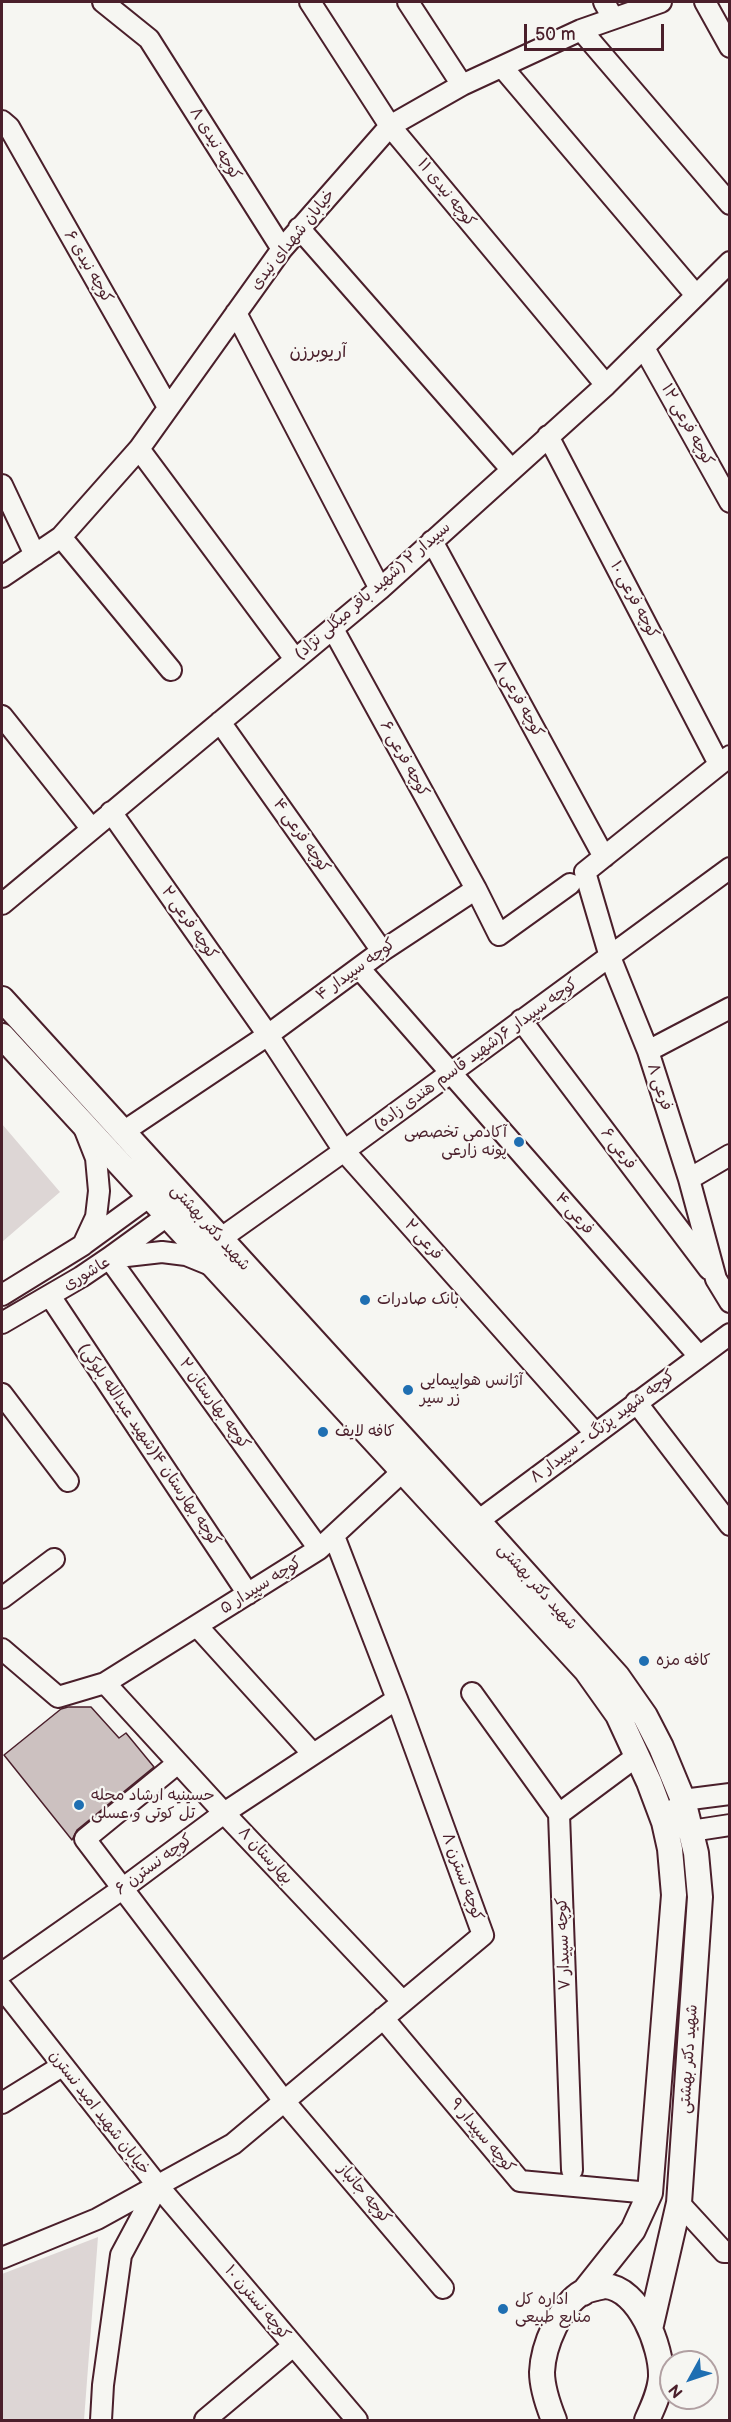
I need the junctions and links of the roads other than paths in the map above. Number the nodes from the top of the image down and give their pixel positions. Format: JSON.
{"nodes":[{"id":1,"x":103,"y":2,"type":"edge"},
{"id":2,"x":310,"y":2,"type":"edge"},
{"id":3,"x":408,"y":2,"type":"edge"},
{"id":4,"x":661,"y":2,"type":"edge"},
{"id":5,"x":705,"y":2,"type":"edge"},
{"id":6,"x":609,"y":10,"type":"edge"},
{"id":7,"x":581,"y":30,"type":"junction"},
{"id":8,"x":729,"y":47,"type":"edge"},
{"id":9,"x":503,"y":68,"type":"junction"},
{"id":10,"x":462,"y":85,"type":"junction"},
{"id":11,"x":5,"y":124,"type":"edge"},
{"id":12,"x":390,"y":126,"type":"junction"},
{"id":13,"x":729,"y":204,"type":"edge"},
{"id":14,"x":299,"y":228,"type":"junction"},
{"id":15,"x":282,"y":249,"type":"junction"},
{"id":16,"x":729,"y":262,"type":"edge"},
{"id":17,"x":696,"y":294,"type":"junction"},
{"id":18,"x":236,"y":313,"type":"junction"},
{"id":19,"x":644,"y":348,"type":"junction"},
{"id":20,"x":606,"y":385,"type":"junction"},
{"id":21,"x":168,"y":407,"type":"junction"},
{"id":22,"x":548,"y":436,"type":"junction"},
{"id":23,"x":140,"y":449,"type":"junction"},
{"id":24,"x":511,"y":469,"type":"junction"},
{"id":25,"x":2,"y":485,"type":"edge"},
{"id":26,"x":729,"y":502,"type":"edge"},
{"id":27,"x":62,"y":537,"type":"junction"},
{"id":28,"x":432,"y":541,"type":"junction"},
{"id":29,"x":35,"y":555,"type":"junction"},
{"id":30,"x":2,"y":577,"type":"edge"},
{"id":31,"x":380,"y":589,"type":"junction"},
{"id":32,"x":333,"y":629,"type":"junction"},
{"id":33,"x":295,"y":659,"type":"junction"},
{"id":34,"x":171,"y":670,"type":"dead end"},
{"id":35,"x":2,"y":718,"type":"edge"},
{"id":36,"x":220,"y":722,"type":"junction"},
{"id":37,"x":724,"y":760,"type":"edge"},
{"id":38,"x":111,"y":812,"type":"junction"},
{"id":39,"x":92,"y":828,"type":"junction"},
{"id":40,"x":603,"y":857,"type":"junction"},
{"id":41,"x":729,"y":868,"type":"edge"},
{"id":42,"x":578,"y":878,"type":"junction"},
{"id":43,"x":476,"y":889,"type":"junction"},
{"id":44,"x":2,"y":903,"type":"edge"},
{"id":45,"x":382,"y":951,"type":"junction"},
{"id":46,"x":610,"y":957,"type":"junction"},
{"id":47,"x":359,"y":968,"type":"junction"},
{"id":48,"x":2,"y":999,"type":"edge"},
{"id":49,"x":729,"y":1008,"type":"edge"},
{"id":50,"x":520,"y":1020,"type":"junction"},
{"id":51,"x":268,"y":1035,"type":"junction"},
{"id":52,"x":2,"y":1036,"type":"edge"},
{"id":53,"x":648,"y":1051,"type":"junction"},
{"id":54,"x":450,"y":1073,"type":"junction"},
{"id":55,"x":83,"y":1125,"type":"junction"},
{"id":56,"x":123,"y":1132,"type":"junction"},
{"id":57,"x":344,"y":1151,"type":"junction"},
{"id":58,"x":729,"y":1155,"type":"edge"},
{"id":59,"x":689,"y":1179,"type":"junction"},
{"id":60,"x":176,"y":1190,"type":"junction"},
{"id":61,"x":150,"y":1196,"type":"junction"},
{"id":62,"x":167,"y":1216,"type":"junction"},
{"id":63,"x":220,"y":1239,"type":"junction"},
{"id":64,"x":75,"y":1251,"type":"junction"},
{"id":65,"x":109,"y":1258,"type":"junction"},
{"id":66,"x":214,"y":1266,"type":"junction"},
{"id":67,"x":81,"y":1277,"type":"junction"},
{"id":68,"x":716,"y":1279,"type":"junction"},
{"id":69,"x":2,"y":1295,"type":"edge"},
{"id":70,"x":50,"y":1296,"type":"junction"},
{"id":71,"x":729,"y":1302,"type":"edge"},
{"id":72,"x":2,"y":1323,"type":"edge"},
{"id":73,"x":729,"y":1334,"type":"edge"},
{"id":74,"x":698,"y":1355,"type":"junction"},
{"id":75,"x":2,"y":1394,"type":"edge"},
{"id":76,"x":636,"y":1402,"type":"junction"},
{"id":77,"x":595,"y":1433,"type":"junction"},
{"id":78,"x":403,"y":1471,"type":"junction"},
{"id":79,"x":68,"y":1481,"type":"dead end"},
{"id":80,"x":478,"y":1521,"type":"junction"},
{"id":81,"x":729,"y":1525,"type":"edge"},
{"id":82,"x":327,"y":1542,"type":"junction"},
{"id":83,"x":54,"y":1558,"type":"dead end"},
{"id":84,"x":248,"y":1594,"type":"junction"},
{"id":85,"x":2,"y":1598,"type":"edge"},
{"id":86,"x":197,"y":1626,"type":"junction"},
{"id":87,"x":2,"y":1649,"type":"edge"},
{"id":88,"x":105,"y":1683,"type":"junction"},
{"id":89,"x":472,"y":1693,"type":"dead end"},
{"id":90,"x":397,"y":1699,"type":"junction"},
{"id":91,"x":313,"y":1754,"type":"junction"},
{"id":92,"x":638,"y":1756,"type":"junction"},
{"id":93,"x":178,"y":1763,"type":"junction"},
{"id":94,"x":729,"y":1794,"type":"edge"},
{"id":95,"x":683,"y":1800,"type":"junction"},
{"id":96,"x":224,"y":1813,"type":"junction"},
{"id":97,"x":560,"y":1814,"type":"junction"},
{"id":98,"x":664,"y":1822,"type":"junction"},
{"id":99,"x":729,"y":1825,"type":"edge"},
{"id":100,"x":691,"y":1831,"type":"junction"},
{"id":101,"x":122,"y":1889,"type":"junction"},
{"id":102,"x":2,"y":1973,"type":"edge"},
{"id":103,"x":2,"y":1988,"type":"edge"},
{"id":104,"x":403,"y":2002,"type":"junction"},
{"id":105,"x":383,"y":2018,"type":"junction"},
{"id":106,"x":62,"y":2066,"type":"junction"},
{"id":107,"x":284,"y":2101,"type":"junction"},
{"id":108,"x":2,"y":2103,"type":"edge"},
{"id":109,"x":572,"y":2170,"type":"dead end"},
{"id":110,"x":158,"y":2186,"type":"junction"},
{"id":111,"x":650,"y":2193,"type":"junction"},
{"id":112,"x":679,"y":2204,"type":"junction"},
{"id":113,"x":727,"y":2252,"type":"edge"},
{"id":114,"x":2,"y":2258,"type":"edge"},
{"id":115,"x":443,"y":2288,"type":"dead end"},
{"id":116,"x":582,"y":2293,"type":"junction"},
{"id":117,"x":650,"y":2329,"type":"junction"},
{"id":118,"x":293,"y":2346,"type":"junction"},
{"id":119,"x":101,"y":2421,"type":"edge"},
{"id":120,"x":205,"y":2421,"type":"edge"},
{"id":121,"x":357,"y":2421,"type":"edge"},
{"id":122,"x":554,"y":2421,"type":"edge"},
{"id":123,"x":647,"y":2421,"type":"edge"}],
"edges":[{"from":1,"to":15,"type":"street","name":"کوچه نیدی ۸"},
{"from":2,"to":12,"type":"street","name":"کوچه نیدی ۱۱"},
{"from":3,"to":10,"type":"street"},
{"from":4,"to":6,"type":"street","name":"خیابان شهدای نیدی"},
{"from":5,"to":8,"type":"street"},
{"from":6,"to":7,"type":"street","name":"خیابان شهدای نیدی"},
{"from":7,"to":9,"type":"street","name":"خیابان شهدای نیدی"},
{"from":7,"to":13,"type":"street"},
{"from":9,"to":10,"type":"street","name":"خیابان شهدای نیدی"},
{"from":9,"to":17,"type":"street"},
{"from":10,"to":12,"type":"street","name":"خیابان شهدای نیدی"},
{"from":11,"to":21,"type":"street","name":"کوچه نیدی ۶"},
{"from":12,"to":14,"type":"street","name":"خیابان شهدای نیدی"},
{"from":12,"to":20,"type":"street","name":"کوچه نیدی ۱۱"},
{"from":14,"to":15,"type":"street","name":"خیابان شهدای نیدی"},
{"from":14,"to":24,"type":"street"},
{"from":15,"to":18,"type":"street","name":"خیابان شهدای نیدی"},
{"from":16,"to":17,"type":"street","name":"سپیدار ۲ (شهید باقر میگلی نژاد)"},
{"from":17,"to":19,"type":"street","name":"سپیدار ۲ (شهید باقر میگلی نژاد)"},
{"from":18,"to":21,"type":"street","name":"خیابان شهدای نیدی"},
{"from":18,"to":31,"type":"street"},
{"from":19,"to":20,"type":"street","name":"سپیدار ۲ (شهید باقر میگلی نژاد)"},
{"from":19,"to":26,"type":"street","name":"کوچه فرعی ۱۲"},
{"from":20,"to":22,"type":"street","name":"سپیدار ۲ (شهید باقر میگلی نژاد)"},
{"from":21,"to":23,"type":"street","name":"خیابان شهدای نیدی"},
{"from":22,"to":24,"type":"street","name":"سپیدار ۲ (شهید باقر میگلی نژاد)"},
{"from":22,"to":37,"type":"street","name":"کوچه فرعی ۱۰"},
{"from":23,"to":27,"type":"street","name":"خیابان شهدای نیدی"},
{"from":23,"to":33,"type":"street"},
{"from":24,"to":28,"type":"street","name":"سپیدار ۲ (شهید باقر میگلی نژاد)"},
{"from":25,"to":29,"type":"street"},
{"from":27,"to":29,"type":"street","name":"خیابان شهدای نیدی"},
{"from":27,"to":34,"type":"street"},
{"from":28,"to":31,"type":"street","name":"سپیدار ۲ (شهید باقر میگلی نژاد)"},
{"from":28,"to":40,"type":"street","name":"کوچه فرعی ۸"},
{"from":29,"to":30,"type":"street","name":"خیابان شهدای نیدی"},
{"from":31,"to":32,"type":"street","name":"سپیدار ۲ (شهید باقر میگلی نژاد)"},
{"from":32,"to":33,"type":"street","name":"سپیدار ۲ (شهید باقر میگلی نژاد)"},
{"from":32,"to":43,"type":"street","name":"کوچه فرعی ۶"},
{"from":33,"to":36,"type":"street","name":"سپیدار ۲ (شهید باقر میگلی نژاد)"},
{"from":35,"to":39,"type":"street"},
{"from":36,"to":38,"type":"street","name":"سپیدار ۲ (شهید باقر میگلی نژاد)"},
{"from":36,"to":45,"type":"street","name":"کوچه فرعی ۴"},
{"from":37,"to":40,"type":"street"},
{"from":38,"to":39,"type":"street","name":"سپیدار ۲ (شهید باقر میگلی نژاد)"},
{"from":38,"to":51,"type":"street","name":"کوچه فرعی ۲"},
{"from":39,"to":44,"type":"street","name":"سپیدار ۲ (شهید باقر میگلی نژاد)"},
{"from":40,"to":42,"type":"street"},
{"from":41,"to":46,"type":"street","name":"کوچه سپیدار ۶(شهید قاسم هندی زاده)"},
{"from":42,"to":43,"type":"street"},
{"from":42,"to":46,"type":"street","name":"فرعی ۸"},
{"from":43,"to":45,"type":"street","name":"کوچه سپیدار ۴"},
{"from":45,"to":47,"type":"street","name":"کوچه سپیدار ۴"},
{"from":46,"to":50,"type":"street","name":"کوچه سپیدار ۶(شهید قاسم هندی زاده)"},
{"from":46,"to":53,"type":"street","name":"فرعی ۸"},
{"from":47,"to":51,"type":"street","name":"کوچه سپیدار ۴"},
{"from":47,"to":54,"type":"street"},
{"from":48,"to":56,"type":"main road","name":"شهید دکتر بهشتی"},
{"from":49,"to":53,"type":"street"},
{"from":50,"to":54,"type":"street","name":"کوچه سپیدار ۶(شهید قاسم هندی زاده)"},
{"from":50,"to":68,"type":"street","name":"فرعی ۶"},
{"from":51,"to":56,"type":"street","name":"کوچه سپیدار ۴"},
{"from":51,"to":57,"type":"street","name":"فرعی ۲"},
{"from":52,"to":55,"type":"main road","name":"شهید دکتر بهشتی"},
{"from":53,"to":59,"type":"street","name":"فرعی ۸"},
{"from":54,"to":57,"type":"street","name":"کوچه سپیدار ۶(شهید قاسم هندی زاده)"},
{"from":54,"to":74,"type":"street","name":"فرعی ۴"},
{"from":55,"to":61,"type":"main road","name":"شهید دکتر بهشتی"},
{"from":55,"to":64,"type":"street","name":"عاشوری"},
{"from":56,"to":60,"type":"main road","name":"شهید دکتر بهشتی"},
{"from":57,"to":63,"type":"street","name":"کوچه سپیدار ۶(شهید قاسم هندی زاده)"},
{"from":57,"to":77,"type":"street","name":"فرعی ۲"},
{"from":58,"to":59,"type":"street"},
{"from":59,"to":68,"type":"street","name":"فرعی ۸"},
{"from":60,"to":61,"type":"street"},
{"from":60,"to":62,"type":"street"},
{"from":60,"to":63,"type":"main road","name":"شهید دکتر بهشتی"},
{"from":61,"to":62,"type":"main road","name":"شهید دکتر بهشتی"},
{"from":61,"to":64,"type":"street"},
{"from":62,"to":65,"type":"street"},
{"from":62,"to":66,"type":"main road","name":"شهید دکتر بهشتی"},
{"from":63,"to":80,"type":"main road","name":"شهید دکتر بهشتی"},
{"from":64,"to":67,"type":"street"},
{"from":64,"to":69,"type":"street","name":"عاشوری"},
{"from":65,"to":66,"type":"street","name":"عاشوری"},
{"from":65,"to":67,"type":"street","name":"عاشوری"},
{"from":65,"to":82,"type":"street","name":"کوچه بهارستان ۲"},
{"from":66,"to":78,"type":"main road","name":"شهید دکتر بهشتی"},
{"from":67,"to":70,"type":"street","name":"عاشوری"},
{"from":68,"to":71,"type":"street","name":"فرعی ۸"},
{"from":70,"to":72,"type":"street","name":"عاشوری"},
{"from":70,"to":84,"type":"street","name":"کوچه بهارستان ۴(شهید عبدالله بلوکی)"},
{"from":73,"to":74,"type":"street","name":"کوچه شهید پژنگ - سپیدار ۸"},
{"from":74,"to":76,"type":"street","name":"کوچه شهید پژنگ - سپیدار ۸"},
{"from":75,"to":79,"type":"street"},
{"from":76,"to":77,"type":"street","name":"کوچه شهید پژنگ - سپیدار ۸"},
{"from":76,"to":81,"type":"street"},
{"from":77,"to":80,"type":"street","name":"کوچه شهید پژنگ - سپیدار ۸"},
{"from":78,"to":82,"type":"street","name":"کوچه سپیدار ۵"},
{"from":78,"to":92,"type":"main road","name":"شهید دکتر بهشتی"},
{"from":80,"to":95,"type":"main road","name":"شهید دکتر بهشتی"},
{"from":82,"to":84,"type":"street","name":"کوچه سپیدار ۵"},
{"from":82,"to":90,"type":"street","name":"کوچه نسترن ۸"},
{"from":83,"to":85,"type":"street"},
{"from":84,"to":86,"type":"street","name":"کوچه سپیدار ۵"},
{"from":86,"to":88,"type":"street","name":"کوچه سپیدار ۵"},
{"from":86,"to":91,"type":"street"},
{"from":87,"to":88,"type":"street","name":"کوچه سپیدار ۵"},
{"from":88,"to":93,"type":"street","name":"بهارستان ۸"},
{"from":89,"to":97,"type":"street"},
{"from":90,"to":91,"type":"street","name":"کوچه نسترن ۶"},
{"from":90,"to":104,"type":"street","name":"کوچه نسترن ۸"},
{"from":91,"to":96,"type":"street","name":"کوچه نسترن ۶"},
{"from":92,"to":97,"type":"street"},
{"from":92,"to":98,"type":"main road","name":"شهید دکتر بهشتی"},
{"from":93,"to":96,"type":"street","name":"بهارستان ۸"},
{"from":93,"to":101,"type":"street","name":"کوچه جانباز"},
{"from":94,"to":95,"type":"street"},
{"from":95,"to":98,"type":"street"},
{"from":95,"to":100,"type":"main road","name":"شهید دکتر بهشتی"},
{"from":96,"to":101,"type":"street","name":"کوچه نسترن ۶"},
{"from":96,"to":104,"type":"street","name":"بهارستان ۸"},
{"from":97,"to":109,"type":"street","name":"کوچه سپیدار ۷"},
{"from":98,"to":100,"type":"street"},
{"from":98,"to":111,"type":"main road","name":"شهید دکتر بهشتی"},
{"from":99,"to":100,"type":"street"},
{"from":100,"to":112,"type":"main road","name":"شهید دکتر بهشتی"},
{"from":101,"to":102,"type":"street","name":"کوچه نسترن ۶"},
{"from":101,"to":107,"type":"street","name":"کوچه جانباز"},
{"from":103,"to":106,"type":"street","name":"خیابان شهید امید نسترن"},
{"from":104,"to":105,"type":"street","name":"کوچه نسترن ۸"},
{"from":105,"to":107,"type":"street","name":"کوچه نسترن ۸"},
{"from":105,"to":111,"type":"street","name":"کوچه سپیدار ۹"},
{"from":106,"to":108,"type":"street"},
{"from":106,"to":110,"type":"street","name":"خیابان شهید امید نسترن"},
{"from":107,"to":110,"type":"street","name":"کوچه نسترن ۸"},
{"from":107,"to":115,"type":"street","name":"کوچه جانباز"},
{"from":110,"to":114,"type":"street","name":"کوچه نسترن ۸"},
{"from":110,"to":118,"type":"street","name":"کوچه نسترن ۱۰"},
{"from":110,"to":119,"type":"street","name":"خیابان شهید امید نسترن"},
{"from":111,"to":116,"type":"main road","name":"شهید دکتر بهشتی"},
{"from":112,"to":113,"type":"street"},
{"from":112,"to":117,"type":"main road","name":"شهید دکتر بهشتی"},
{"from":116,"to":117,"type":"main road"},
{"from":116,"to":122,"type":"main road","name":"شهید دکتر بهشتی"},
{"from":117,"to":123,"type":"main road"},
{"from":118,"to":120,"type":"street"},
{"from":118,"to":121,"type":"street","name":"کوچه نسترن ۱۰"}]}
